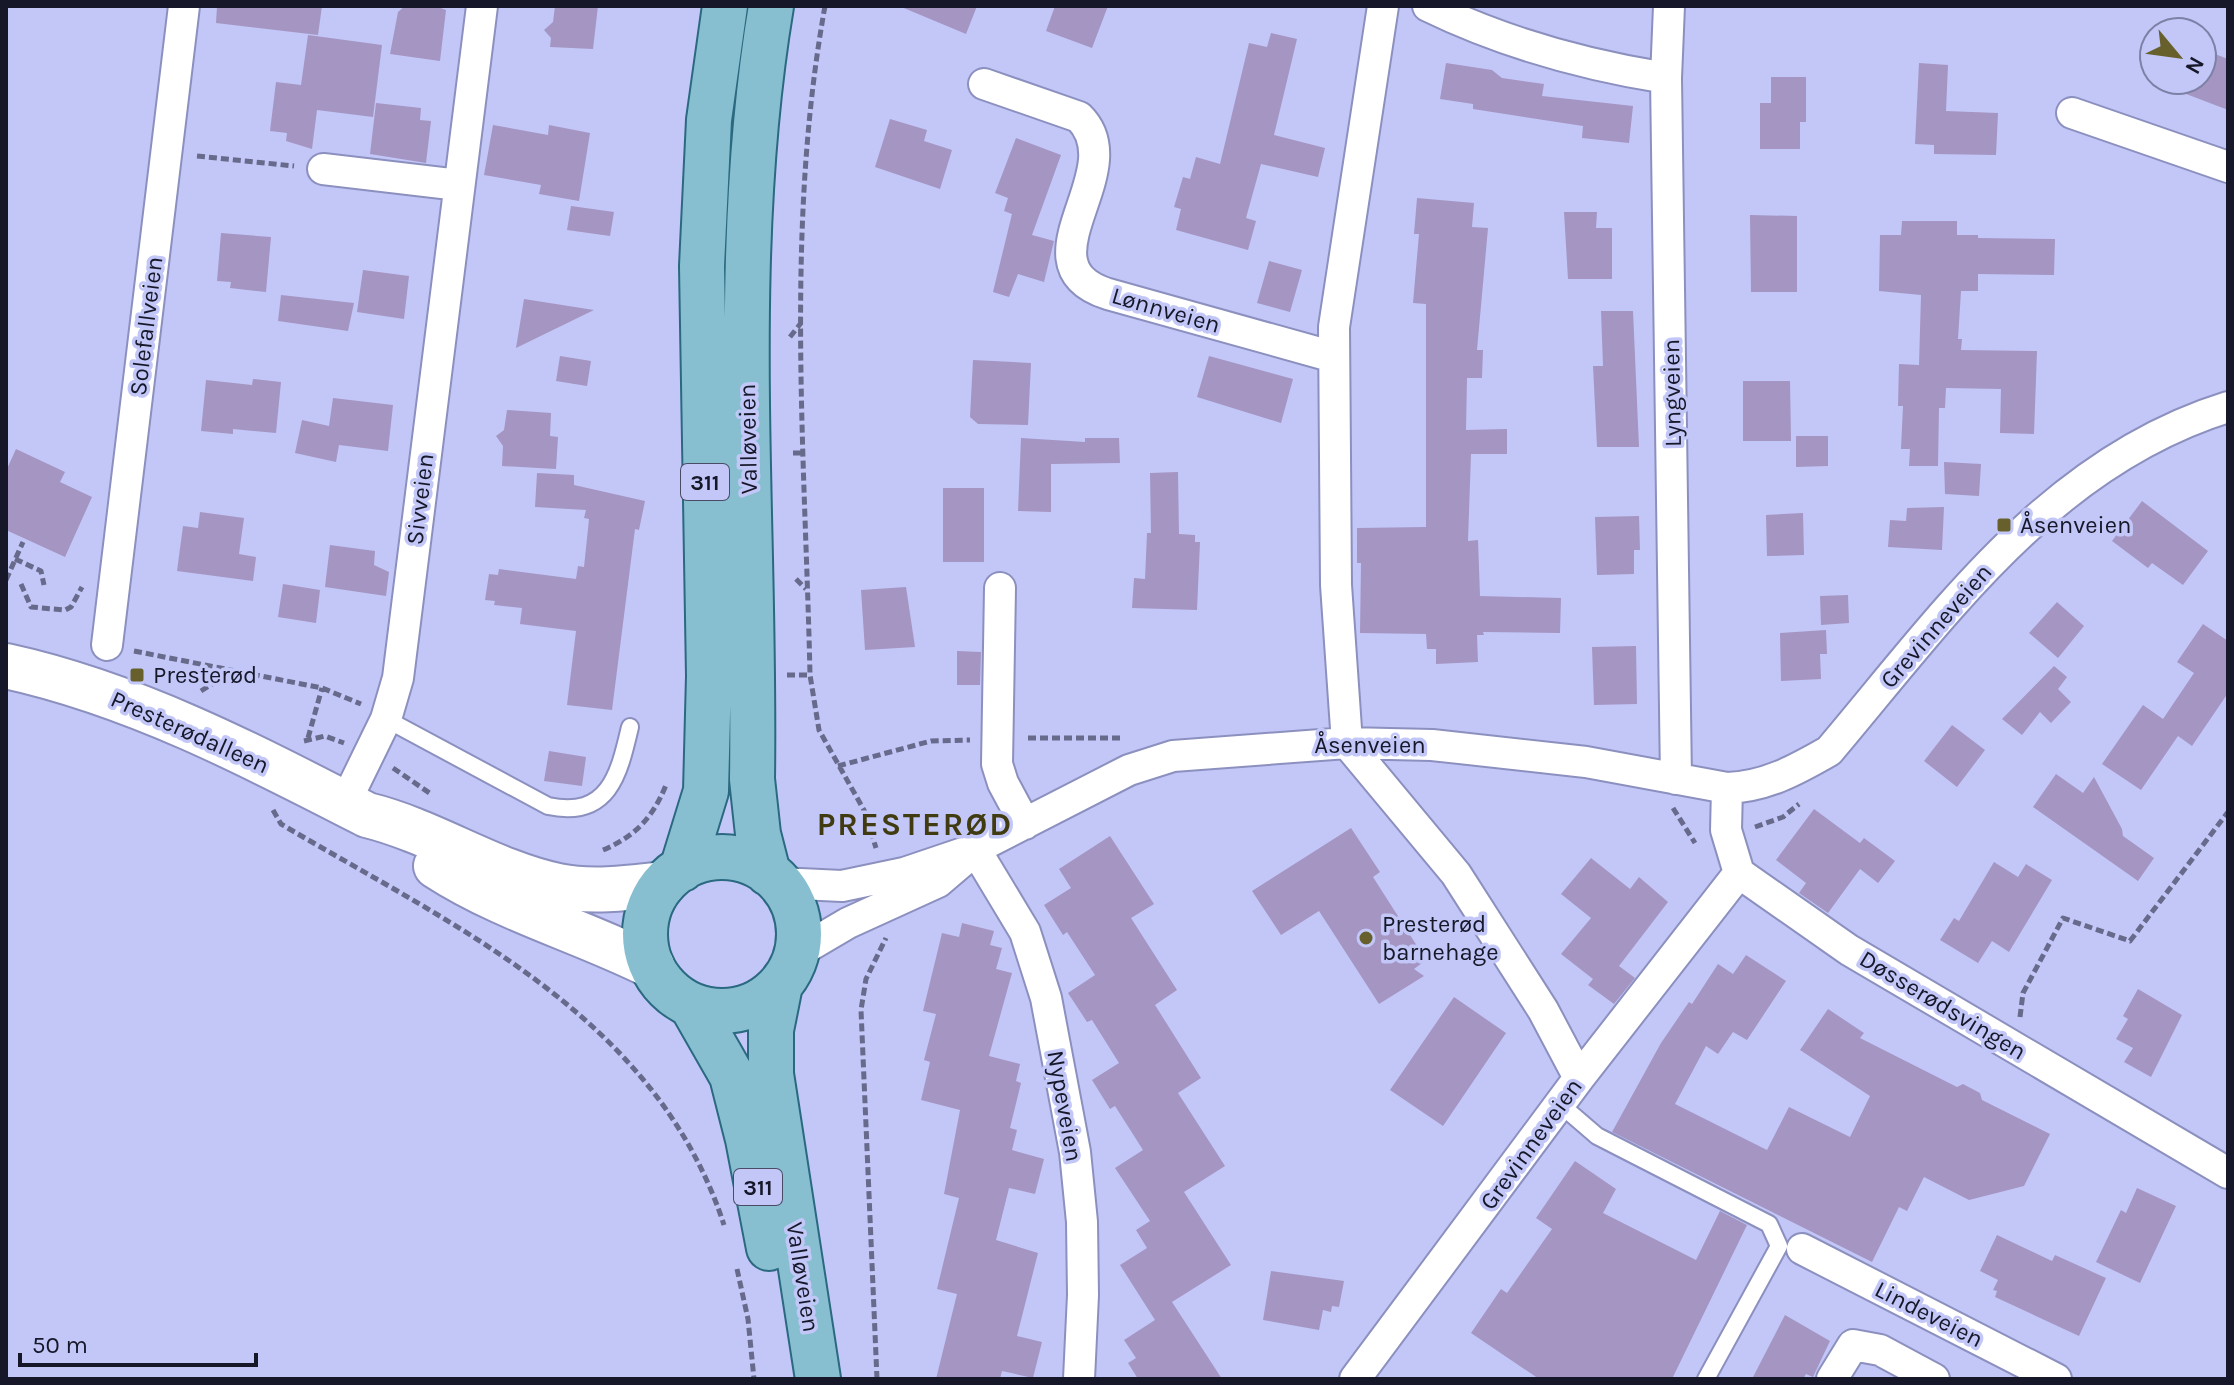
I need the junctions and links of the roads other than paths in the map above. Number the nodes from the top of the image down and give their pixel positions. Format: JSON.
{"nodes":[{"id":1,"x":184,"y":6,"type":"edge"},
{"id":2,"x":482,"y":6,"type":"edge"},
{"id":3,"x":725,"y":6,"type":"edge"},
{"id":4,"x":771,"y":6,"type":"edge"},
{"id":5,"x":1383,"y":6,"type":"edge"},
{"id":6,"x":1428,"y":6,"type":"edge"},
{"id":7,"x":1669,"y":6,"type":"edge"},
{"id":8,"x":1666,"y":78,"type":"junction"},
{"id":9,"x":984,"y":84,"type":"dead end"},
{"id":10,"x":2072,"y":113,"type":"dead end"},
{"id":11,"x":2228,"y":167,"type":"edge"},
{"id":12,"x":323,"y":169,"type":"road end"},
{"id":13,"x":459,"y":185,"type":"junction"},
{"id":14,"x":1334,"y":357,"type":"junction"},
{"id":15,"x":2228,"y":407,"type":"edge"},
{"id":16,"x":1000,"y":588,"type":"dead end"},
{"id":17,"x":121,"y":648,"type":"road end"},
{"id":18,"x":6,"y":666,"type":"edge"},
{"id":19,"x":386,"y":719,"type":"junction"},
{"id":20,"x":630,"y":727,"type":"dead end"},
{"id":21,"x":1347,"y":743,"type":"junction"},
{"id":22,"x":1676,"y":779,"type":"junction"},
{"id":23,"x":1727,"y":788,"type":"junction"},
{"id":24,"x":356,"y":809,"type":"junction"},
{"id":25,"x":1025,"y":824,"type":"junction"},
{"id":26,"x":975,"y":849,"type":"junction"},
{"id":27,"x":1739,"y":873,"type":"junction"},
{"id":28,"x":672,"y":876,"type":"junction"},
{"id":29,"x":773,"y":878,"type":"junction"},
{"id":30,"x":652,"y":966,"type":"junction"},
{"id":31,"x":788,"y":969,"type":"junction"},
{"id":32,"x":692,"y":1006,"type":"junction"},
{"id":33,"x":1579,"y":1078,"type":"junction"},
{"id":34,"x":1561,"y":1105,"type":"junction"},
{"id":35,"x":2228,"y":1173,"type":"edge"},
{"id":36,"x":1802,"y":1249,"type":"dead end"},
{"id":37,"x":793,"y":1379,"type":"edge"},
{"id":38,"x":818,"y":1379,"type":"edge"},
{"id":39,"x":1079,"y":1379,"type":"edge"},
{"id":40,"x":1355,"y":1379,"type":"edge"},
{"id":41,"x":1706,"y":1379,"type":"edge"},
{"id":42,"x":1832,"y":1379,"type":"edge"},
{"id":43,"x":1934,"y":1379,"type":"edge"},
{"id":44,"x":2056,"y":1379,"type":"edge"}],
"edges":[{"from":1,"to":17,"type":"street","name":"Solefallveien"},
{"from":2,"to":13,"type":"street","name":"Sivveien"},
{"from":3,"to":28,"type":"main road","name":"Valløveien","number":"311"},
{"from":4,"to":29,"type":"main road","name":"Valløveien","number":"311"},
{"from":5,"to":14,"type":"street"},
{"from":6,"to":8,"type":"street"},
{"from":7,"to":8,"type":"street","name":"Lyngveien"},
{"from":8,"to":22,"type":"street","name":"Lyngveien"},
{"from":9,"to":14,"type":"street","name":"Lønnveien"},
{"from":10,"to":11,"type":"street"},
{"from":12,"to":13,"type":"street"},
{"from":13,"to":19,"type":"street","name":"Sivveien"},
{"from":14,"to":21,"type":"street"},
{"from":15,"to":23,"type":"street","name":"Grevinneveien"},
{"from":16,"to":25,"type":"street"},
{"from":18,"to":24,"type":"main road","name":"Presterødalleen"},
{"from":19,"to":20,"type":"lane"},
{"from":19,"to":24,"type":"street","name":"Sivveien"},
{"from":21,"to":22,"type":"street","name":"Åsenveien"},
{"from":21,"to":25,"type":"street","name":"Åsenveien"},
{"from":21,"to":33,"type":"street"},
{"from":22,"to":23,"type":"street","name":"Åsenveien"},
{"from":23,"to":27,"type":"street"},
{"from":24,"to":28,"type":"main road","name":"Presterødalleen"},
{"from":24,"to":30,"type":"main road","name":"Presterødalleen"},
{"from":25,"to":26,"type":"street","name":"Åsenveien"},
{"from":26,"to":29,"type":"street","name":"Åsenveien"},
{"from":26,"to":31,"type":"street","name":"Åsenveien"},
{"from":26,"to":39,"type":"street","name":"Nypeveien"},
{"from":27,"to":33,"type":"street","name":"Grevinneveien"},
{"from":27,"to":35,"type":"street","name":"Døsserødsvingen"},
{"from":28,"to":29,"type":"main road"},
{"from":28,"to":30,"type":"main road","number":"311"},
{"from":29,"to":31,"type":"main road","number":"311"},
{"from":30,"to":32,"type":"main road","number":"311"},
{"from":31,"to":32,"type":"main road"},
{"from":31,"to":38,"type":"main road","name":"Valløveien","number":"311"},
{"from":32,"to":37,"type":"main road","name":"Valløveien","number":"311"},
{"from":33,"to":34,"type":"street","name":"Grevinneveien"},
{"from":34,"to":40,"type":"street","name":"Grevinneveien"},
{"from":34,"to":41,"type":"lane"},
{"from":36,"to":44,"type":"street","name":"Lindeveien"},
{"from":42,"to":43,"type":"street"}]}
